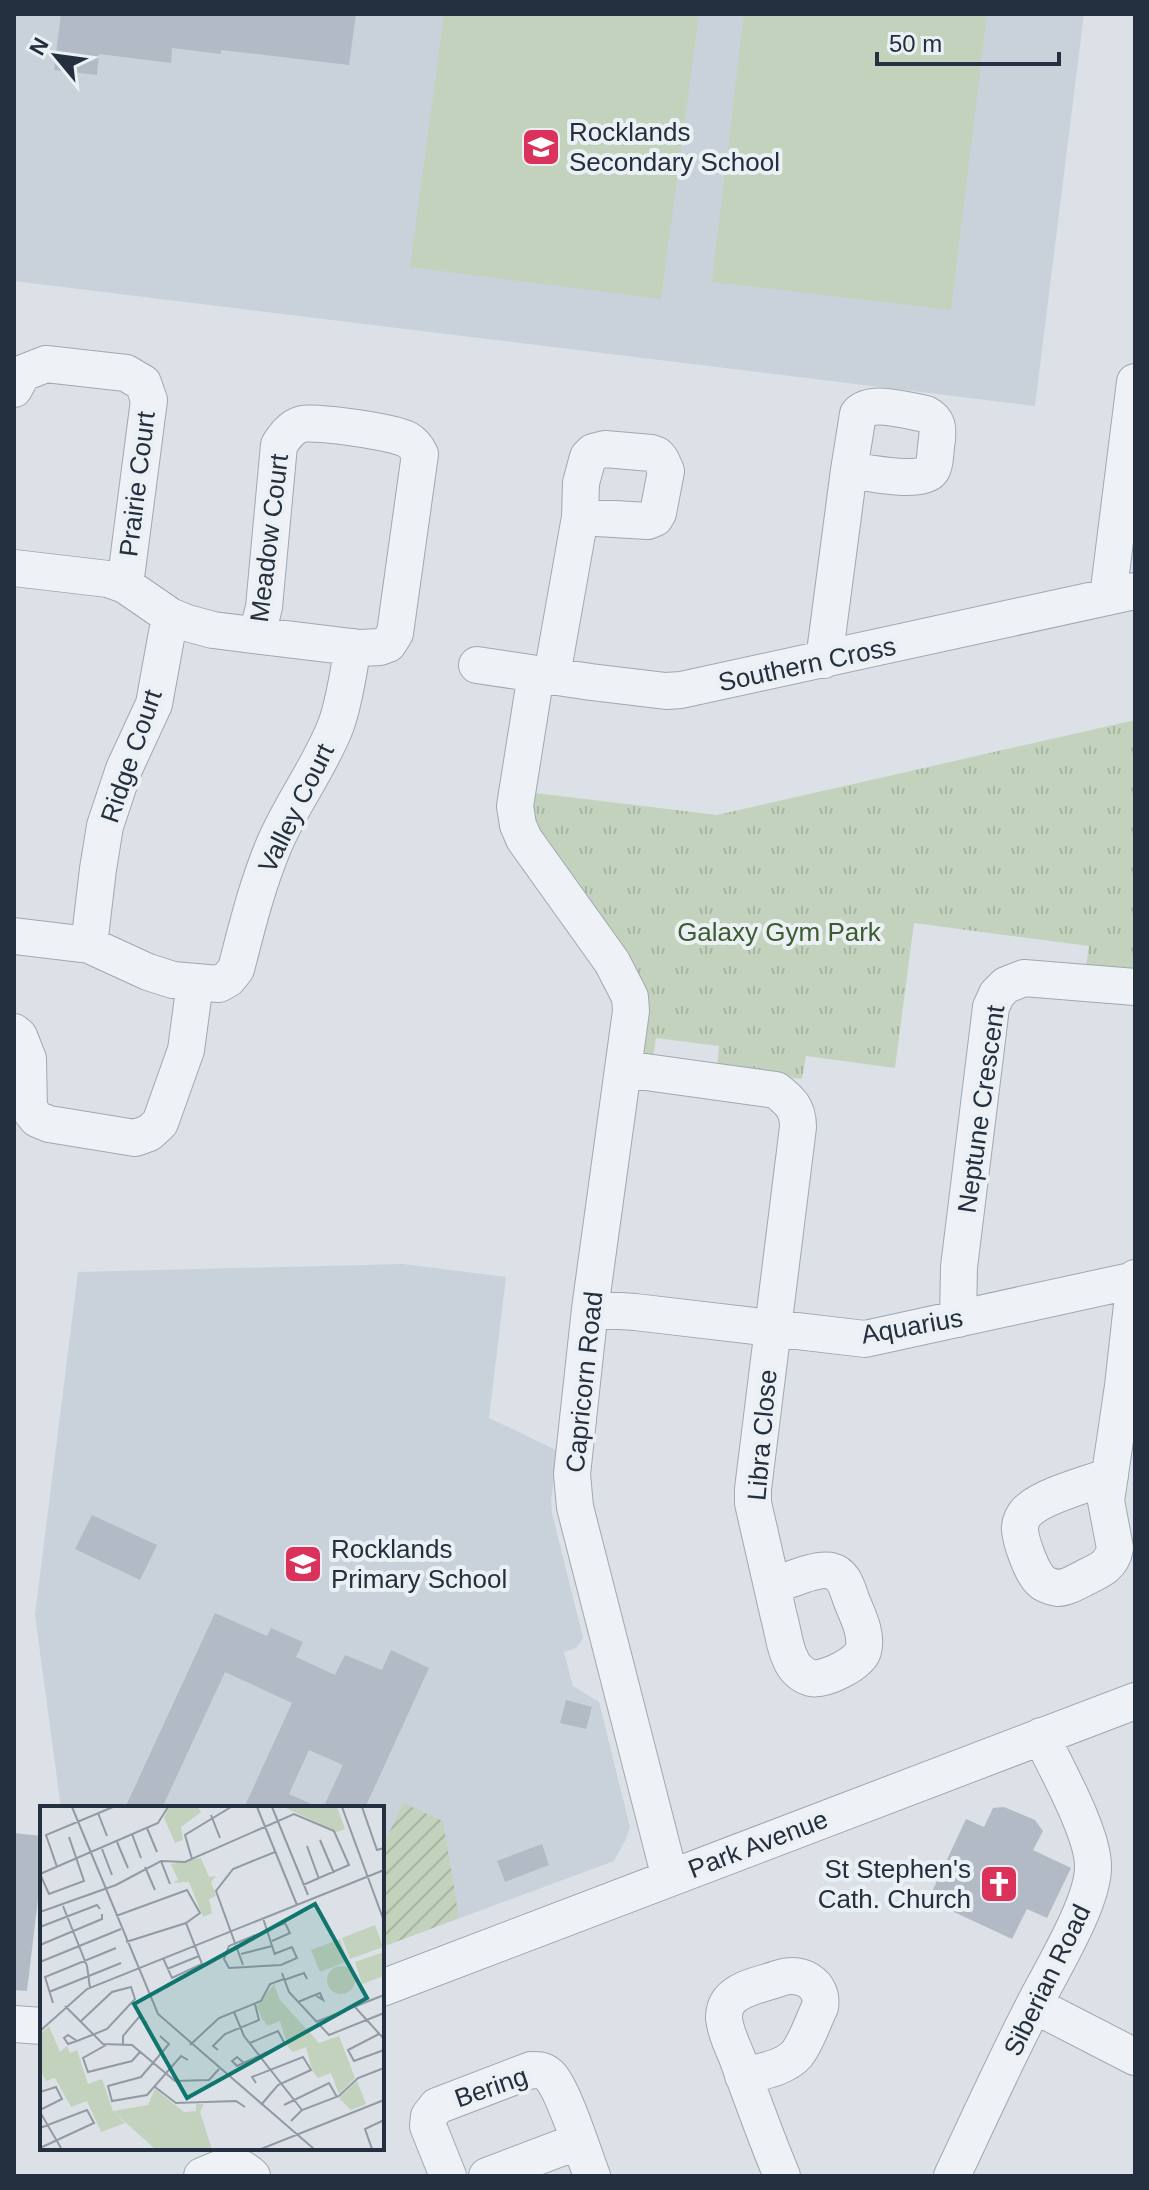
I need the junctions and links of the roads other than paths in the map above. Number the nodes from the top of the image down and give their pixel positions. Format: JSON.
{"nodes":[{"id":1,"x":1135,"y":382,"type":"edge"},
{"id":2,"x":14,"y":389,"type":"edge"},
{"id":3,"x":849,"y":470,"type":"dead end"},
{"id":4,"x":580,"y":517,"type":"dead end"},
{"id":5,"x":14,"y":568,"type":"edge"},
{"id":6,"x":125,"y":585,"type":"junction"},
{"id":7,"x":1122,"y":594,"type":"edge"},
{"id":8,"x":170,"y":616,"type":"junction"},
{"id":9,"x":257,"y":635,"type":"junction"},
{"id":10,"x":353,"y":647,"type":"junction"},
{"id":11,"x":824,"y":660,"type":"junction"},
{"id":12,"x":477,"y":665,"type":"dead end"},
{"id":13,"x":544,"y":674,"type":"junction"},
{"id":14,"x":14,"y":936,"type":"edge"},
{"id":15,"x":89,"y":945,"type":"junction"},
{"id":16,"x":195,"y":983,"type":"junction"},
{"id":17,"x":1135,"y":987,"type":"edge"},
{"id":18,"x":14,"y":1032,"type":"edge"},
{"id":19,"x":624,"y":1069,"type":"junction"},
{"id":20,"x":1135,"y":1279,"type":"edge"},
{"id":21,"x":590,"y":1309,"type":"junction"},
{"id":22,"x":958,"y":1319,"type":"junction"},
{"id":23,"x":773,"y":1330,"type":"junction"},
{"id":24,"x":1110,"y":1476,"type":"dead end"},
{"id":25,"x":772,"y":1586,"type":"dead end"},
{"id":26,"x":1135,"y":1701,"type":"edge"},
{"id":27,"x":1041,"y":1736,"type":"junction"},
{"id":28,"x":670,"y":1878,"type":"junction"},
{"id":29,"x":384,"y":1987,"type":"edge"},
{"id":30,"x":1034,"y":2005,"type":"junction"},
{"id":31,"x":14,"y":2024,"type":"edge"},
{"id":32,"x":40,"y":2026,"type":"edge"},
{"id":33,"x":1135,"y":2057,"type":"edge"},
{"id":34,"x":743,"y":2076,"type":"dead end"},
{"id":35,"x":579,"y":2141,"type":"junction"},
{"id":36,"x":202,"y":2176,"type":"edge"},
{"id":37,"x":252,"y":2176,"type":"edge"},
{"id":38,"x":448,"y":2176,"type":"edge"},
{"id":39,"x":487,"y":2176,"type":"edge"},
{"id":40,"x":592,"y":2176,"type":"edge"},
{"id":41,"x":782,"y":2176,"type":"edge"},
{"id":42,"x":952,"y":2176,"type":"edge"}],
"edges":[{"from":1,"to":7,"type":"street"},
{"from":2,"to":6,"type":"street","name":"Prairie Court"},
{"from":3,"to":11,"type":"street"},
{"from":4,"to":13,"type":"street","name":"Capricorn Road"},
{"from":5,"to":6,"type":"street"},
{"from":6,"to":8,"type":"street"},
{"from":7,"to":11,"type":"street","name":"Southern Cross"},
{"from":8,"to":9,"type":"street"},
{"from":8,"to":15,"type":"street","name":"Ridge Court"},
{"from":9,"to":10,"type":"street"},
{"from":9,"to":10,"type":"street","name":"Meadow Court"},
{"from":10,"to":16,"type":"street","name":"Valley Court"},
{"from":11,"to":13,"type":"street","name":"Southern Cross"},
{"from":12,"to":13,"type":"street","name":"Southern Cross"},
{"from":13,"to":19,"type":"street","name":"Capricorn Road"},
{"from":14,"to":15,"type":"street"},
{"from":15,"to":16,"type":"street"},
{"from":16,"to":18,"type":"street"},
{"from":17,"to":22,"type":"street","name":"Neptune Crescent"},
{"from":19,"to":21,"type":"street","name":"Capricorn Road"},
{"from":19,"to":23,"type":"street"},
{"from":20,"to":22,"type":"street","name":"Aquarius"},
{"from":20,"to":24,"type":"street"},
{"from":21,"to":23,"type":"street","name":"Aquarius"},
{"from":21,"to":28,"type":"street","name":"Capricorn Road"},
{"from":22,"to":23,"type":"street","name":"Aquarius"},
{"from":23,"to":25,"type":"street","name":"Libra Close"},
{"from":26,"to":27,"type":"street","name":"Park Avenue"},
{"from":27,"to":28,"type":"street","name":"Park Avenue"},
{"from":27,"to":30,"type":"street","name":"Siberian Road"},
{"from":28,"to":29,"type":"street","name":"Park Avenue"},
{"from":30,"to":33,"type":"street"},
{"from":30,"to":42,"type":"street","name":"Siberian Road"},
{"from":31,"to":32,"type":"street"},
{"from":34,"to":41,"type":"street"},
{"from":35,"to":38,"type":"street","name":"Bering"},
{"from":35,"to":39,"type":"street"},
{"from":35,"to":40,"type":"street","name":"Bering"},
{"from":36,"to":37,"type":"street"}]}
